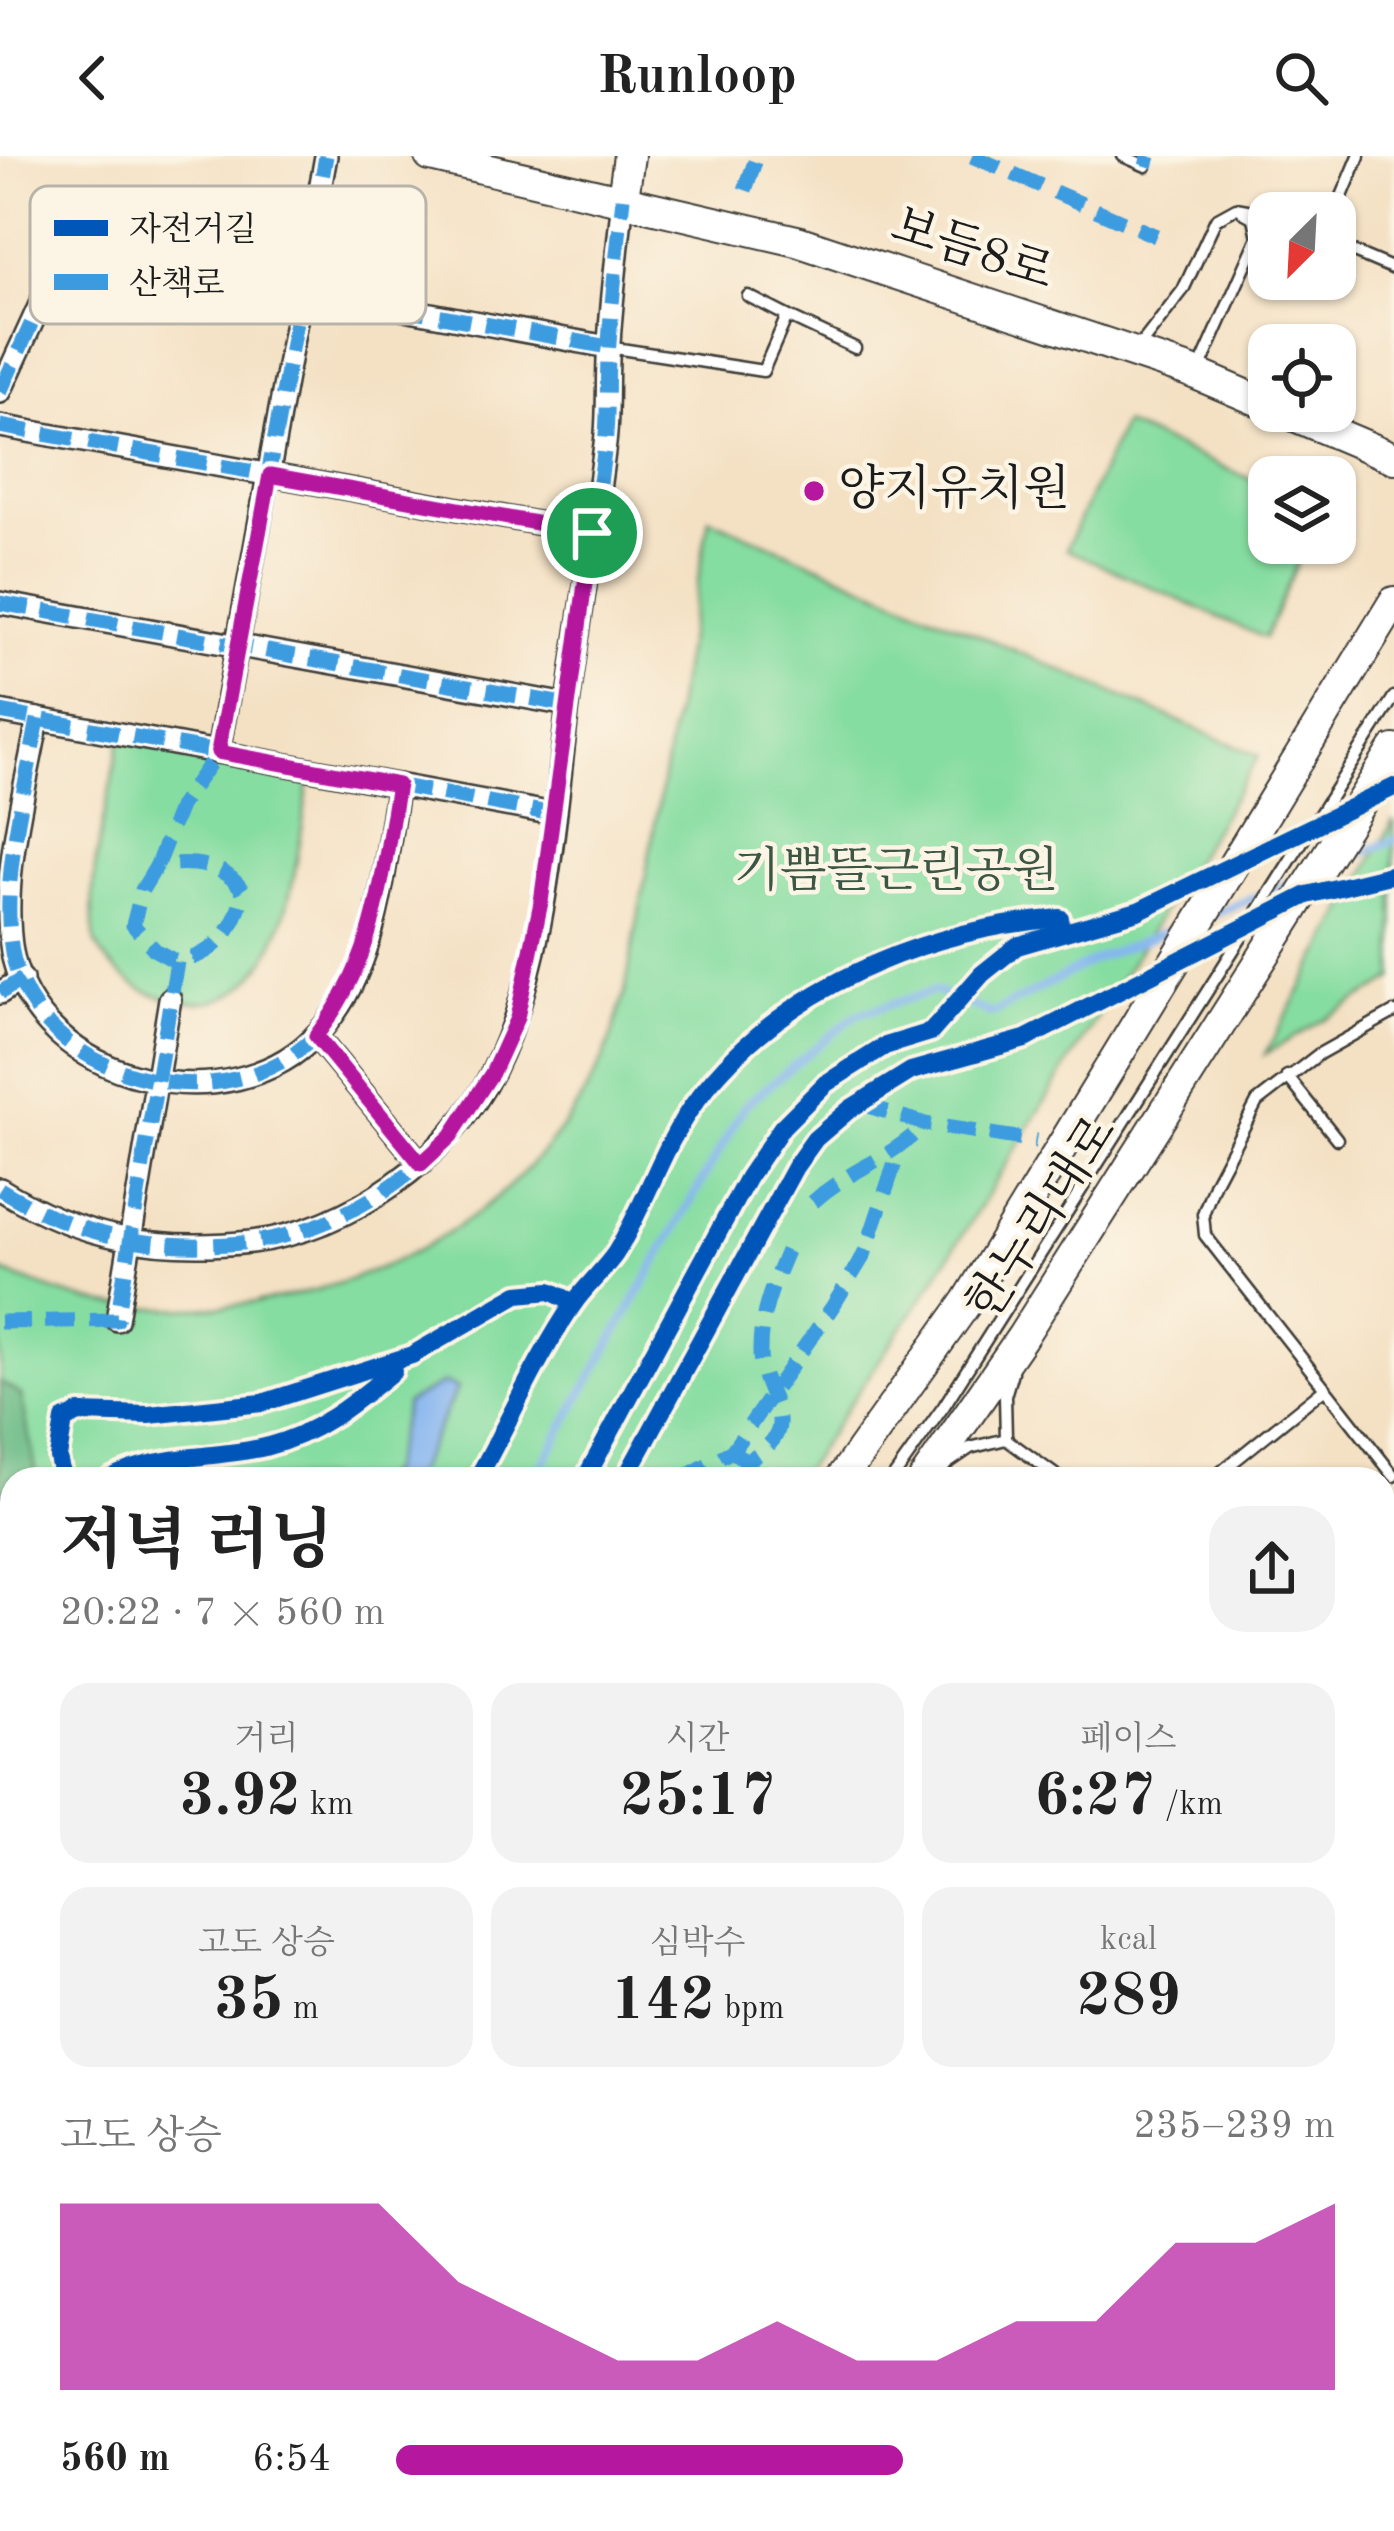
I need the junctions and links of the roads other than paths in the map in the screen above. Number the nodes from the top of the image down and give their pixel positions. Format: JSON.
{"nodes":[{"id":1,"x":326,"y":156,"type":"edge"},
{"id":2,"x":430,"y":156,"type":"edge"},
{"id":3,"x":629,"y":156,"type":"edge"},
{"id":4,"x":1123,"y":156,"type":"edge"},
{"id":5,"x":1359,"y":156,"type":"edge"},
{"id":6,"x":1146,"y":166,"type":"dead end"},
{"id":7,"x":321,"y":186,"type":"edge"},
{"id":8,"x":1344,"y":192,"type":"edge"},
{"id":9,"x":623,"y":199,"type":"junction"},
{"id":10,"x":1236,"y":208,"type":"junction"},
{"id":11,"x":1248,"y":210,"type":"edge"},
{"id":12,"x":1356,"y":253,"type":"edge"},
{"id":13,"x":1394,"y":269,"type":"edge"},
{"id":14,"x":748,"y":296,"type":"dead end"},
{"id":15,"x":426,"y":314,"type":"edge"},
{"id":16,"x":788,"y":316,"type":"junction"},
{"id":17,"x":31,"y":324,"type":"edge"},
{"id":18,"x":298,"y":324,"type":"edge"},
{"id":19,"x":608,"y":346,"type":"junction"},
{"id":20,"x":855,"y":348,"type":"dead end"},
{"id":21,"x":1135,"y":353,"type":"junction"},
{"id":22,"x":1196,"y":374,"type":"junction"},
{"id":23,"x":0,"y":392,"type":"edge"},
{"id":24,"x":1248,"y":396,"type":"edge"},
{"id":25,"x":0,"y":426,"type":"edge"},
{"id":26,"x":1333,"y":432,"type":"edge"},
{"id":27,"x":1394,"y":458,"type":"edge"},
{"id":28,"x":270,"y":475,"type":"junction"},
{"id":29,"x":592,"y":533,"type":"junction"},
{"id":30,"x":1394,"y":602,"type":"edge"},
{"id":31,"x":0,"y":603,"type":"edge"},
{"id":32,"x":237,"y":646,"type":"junction"},
{"id":33,"x":1394,"y":697,"type":"edge"},
{"id":34,"x":568,"y":705,"type":"junction"},
{"id":35,"x":0,"y":712,"type":"edge"},
{"id":36,"x":38,"y":719,"type":"junction"},
{"id":37,"x":1394,"y":750,"type":"edge"},
{"id":38,"x":218,"y":752,"type":"junction"},
{"id":39,"x":398,"y":785,"type":"junction"},
{"id":40,"x":554,"y":814,"type":"junction"},
{"id":41,"x":22,"y":979,"type":"junction"},
{"id":42,"x":0,"y":993,"type":"edge"},
{"id":43,"x":170,"y":998,"type":"dead end"},
{"id":44,"x":1394,"y":1012,"type":"edge"},
{"id":45,"x":316,"y":1036,"type":"junction"},
{"id":46,"x":1287,"y":1076,"type":"junction"},
{"id":47,"x":156,"y":1082,"type":"junction"},
{"id":48,"x":1337,"y":1139,"type":"dead end"},
{"id":49,"x":421,"y":1164,"type":"junction"},
{"id":50,"x":0,"y":1189,"type":"edge"},
{"id":51,"x":130,"y":1242,"type":"junction"},
{"id":52,"x":117,"y":1320,"type":"dead end"},
{"id":53,"x":1022,"y":1337,"type":"junction"},
{"id":54,"x":1325,"y":1388,"type":"junction"},
{"id":55,"x":1006,"y":1439,"type":"junction"},
{"id":56,"x":850,"y":1467,"type":"edge"},
{"id":57,"x":900,"y":1467,"type":"edge"},
{"id":58,"x":933,"y":1467,"type":"edge"},
{"id":59,"x":942,"y":1467,"type":"edge"},
{"id":60,"x":1044,"y":1467,"type":"edge"},
{"id":61,"x":1227,"y":1467,"type":"edge"},
{"id":62,"x":1387,"y":1467,"type":"edge"}],
"edges":[{"from":1,"to":7,"type":"street"},
{"from":2,"to":9,"type":"street","name":"보듬8로"},
{"from":3,"to":9,"type":"street"},
{"from":4,"to":6,"type":"lane"},
{"from":5,"to":8,"type":"lane"},
{"from":9,"to":19,"type":"street"},
{"from":9,"to":21,"type":"street","name":"보듬8로"},
{"from":10,"to":11,"type":"lane"},
{"from":10,"to":21,"type":"lane"},
{"from":10,"to":22,"type":"lane"},
{"from":12,"to":13,"type":"lane"},
{"from":14,"to":16,"type":"lane"},
{"from":15,"to":19,"type":"street"},
{"from":16,"to":19,"type":"lane"},
{"from":16,"to":20,"type":"lane"},
{"from":17,"to":23,"type":"street"},
{"from":18,"to":28,"type":"street"},
{"from":19,"to":29,"type":"street"},
{"from":21,"to":22,"type":"street","name":"보듬8로"},
{"from":22,"to":24,"type":"street","name":"보듬8로"},
{"from":25,"to":28,"type":"street"},
{"from":26,"to":27,"type":"street"},
{"from":28,"to":29,"type":"street"},
{"from":28,"to":32,"type":"street"},
{"from":29,"to":34,"type":"street"},
{"from":30,"to":56,"type":"street","name":"한누리대로"},
{"from":31,"to":32,"type":"street"},
{"from":32,"to":34,"type":"street"},
{"from":32,"to":38,"type":"street"},
{"from":33,"to":57,"type":"lane"},
{"from":34,"to":40,"type":"street"},
{"from":35,"to":36,"type":"street"},
{"from":36,"to":38,"type":"street"},
{"from":36,"to":41,"type":"street"},
{"from":37,"to":53,"type":"street","name":"한누리대로"},
{"from":38,"to":39,"type":"street"},
{"from":39,"to":40,"type":"street"},
{"from":39,"to":45,"type":"street"},
{"from":40,"to":49,"type":"street"},
{"from":41,"to":42,"type":"street"},
{"from":41,"to":47,"type":"street"},
{"from":43,"to":47,"type":"street"},
{"from":44,"to":46,"type":"lane"},
{"from":45,"to":47,"type":"street"},
{"from":45,"to":49,"type":"street"},
{"from":46,"to":48,"type":"lane"},
{"from":46,"to":54,"type":"lane"},
{"from":47,"to":51,"type":"street"},
{"from":49,"to":51,"type":"street"},
{"from":50,"to":51,"type":"street"},
{"from":51,"to":52,"type":"street"},
{"from":53,"to":55,"type":"lane"},
{"from":53,"to":58,"type":"street","name":"한누리대로"},
{"from":54,"to":61,"type":"lane"},
{"from":54,"to":62,"type":"lane"},
{"from":55,"to":59,"type":"lane"},
{"from":55,"to":60,"type":"lane"}]}
